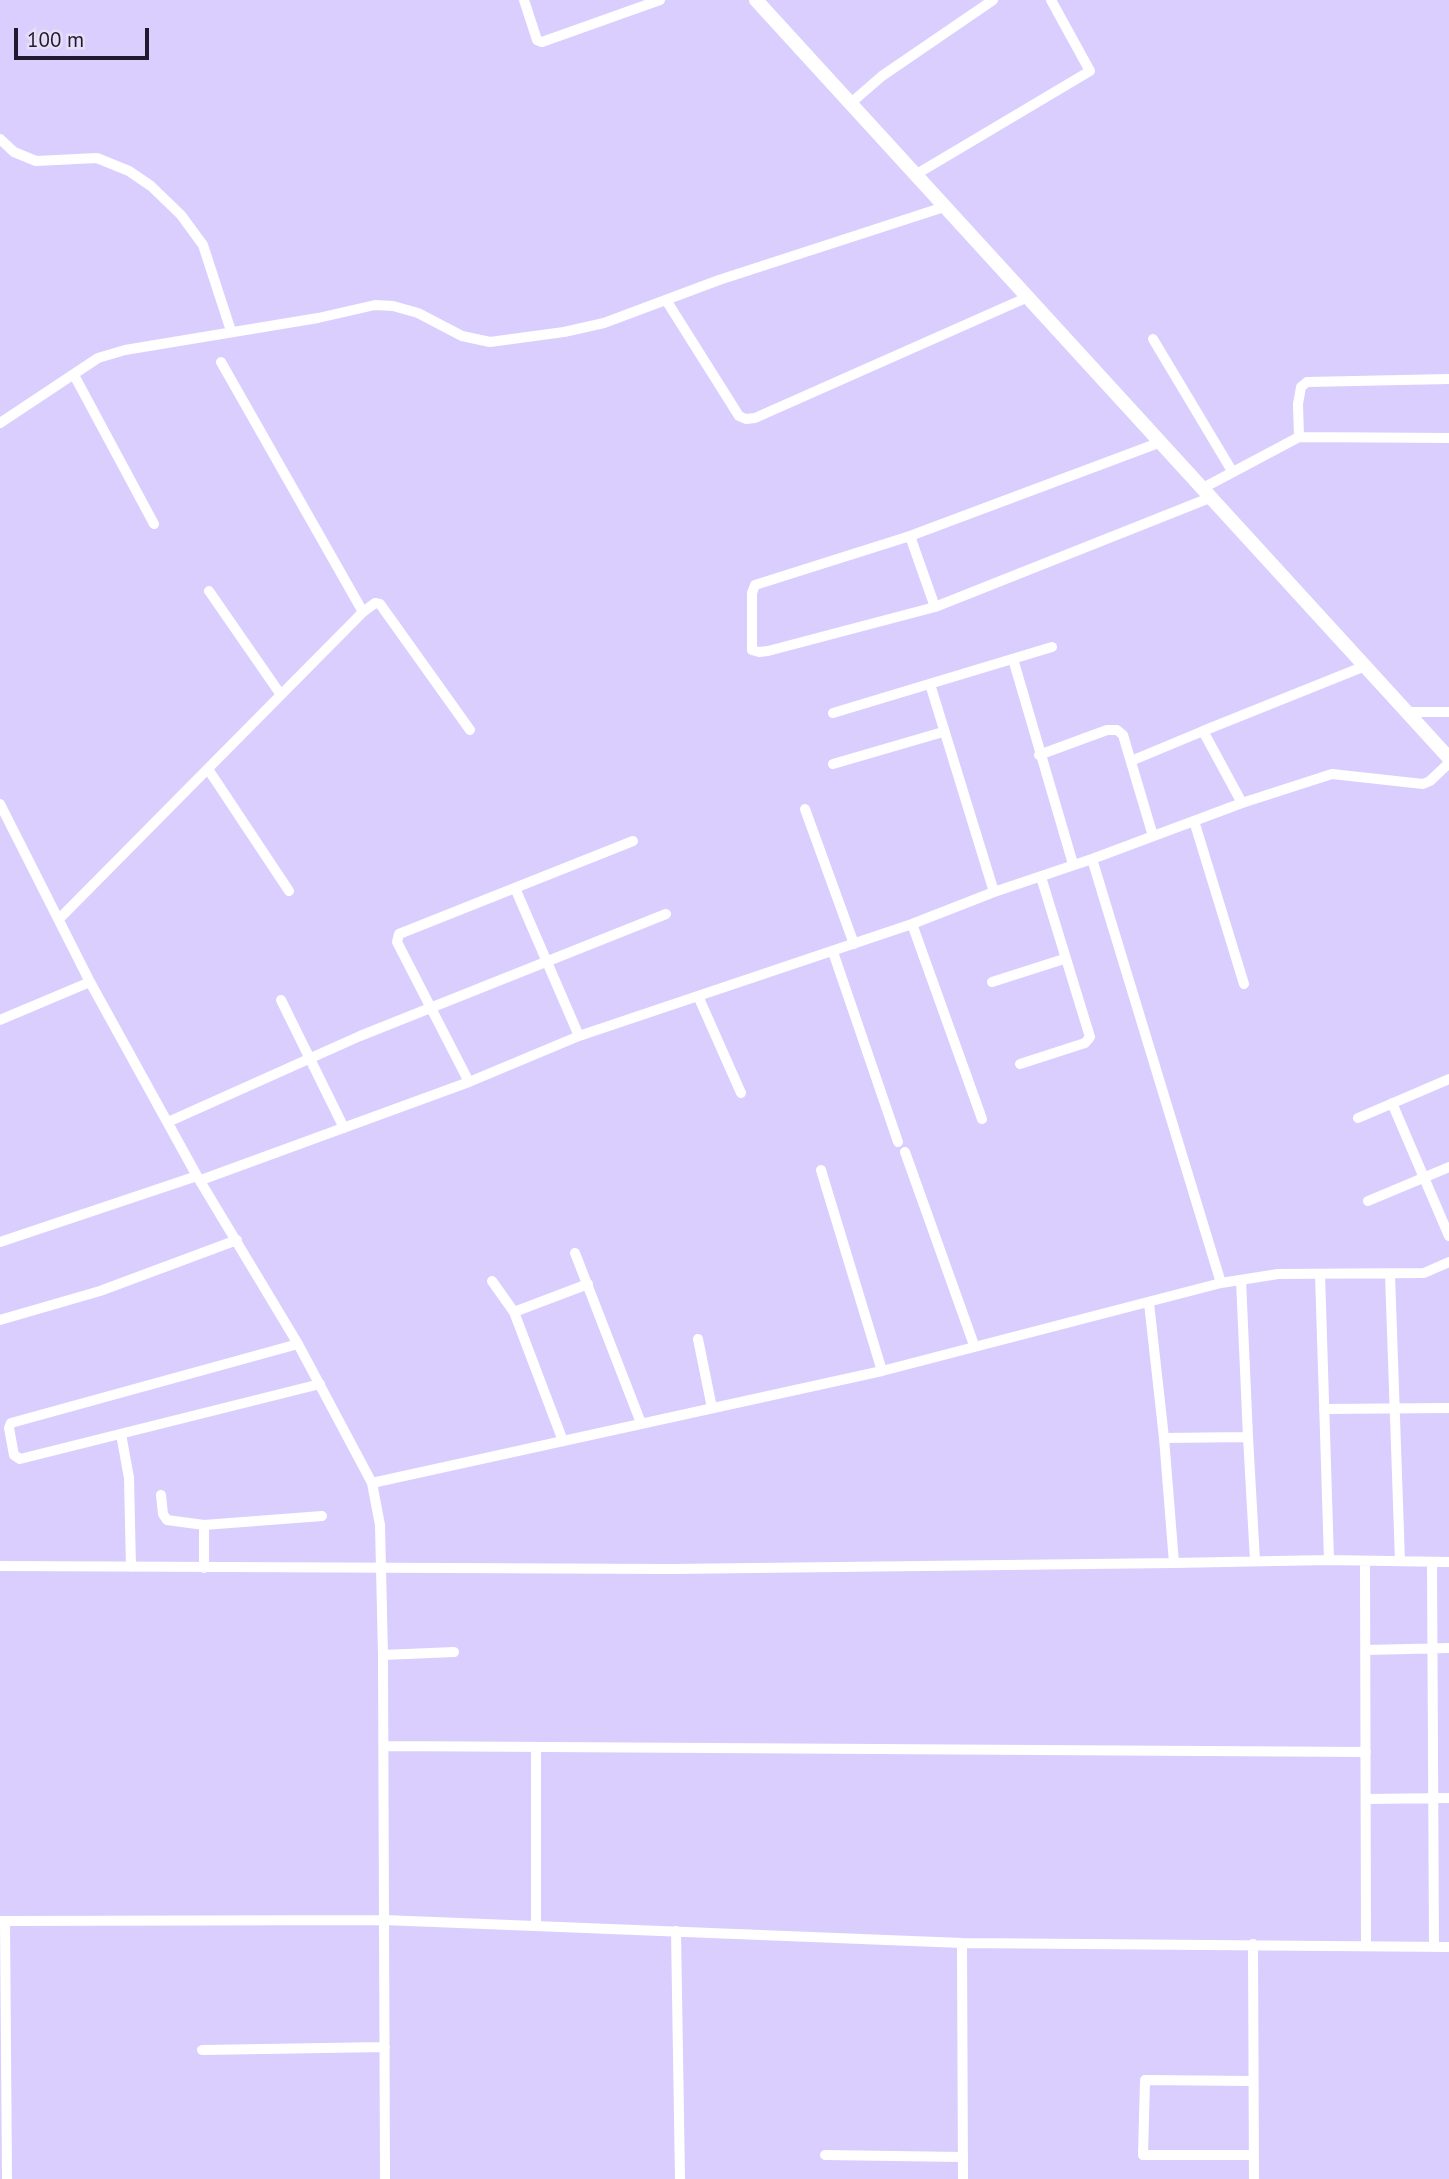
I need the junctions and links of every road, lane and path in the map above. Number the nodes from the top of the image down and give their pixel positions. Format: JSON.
{"nodes":[{"id":1,"x":524,"y":0,"type":"edge"},
{"id":2,"x":660,"y":0,"type":"edge"},
{"id":3,"x":756,"y":0,"type":"edge"},
{"id":4,"x":993,"y":0,"type":"edge"},
{"id":5,"x":1051,"y":0,"type":"edge"},
{"id":6,"x":852,"y":102,"type":"junction"},
{"id":7,"x":0,"y":139,"type":"edge"},
{"id":8,"x":915,"y":175,"type":"junction"},
{"id":9,"x":944,"y":207,"type":"junction"},
{"id":10,"x":1028,"y":297,"type":"junction"},
{"id":11,"x":666,"y":300,"type":"junction"},
{"id":12,"x":231,"y":331,"type":"junction"},
{"id":13,"x":1153,"y":339,"type":"dead end"},
{"id":14,"x":221,"y":362,"type":"dead end"},
{"id":15,"x":74,"y":375,"type":"junction"},
{"id":16,"x":1449,"y":379,"type":"edge"},
{"id":17,"x":0,"y":423,"type":"edge"},
{"id":18,"x":1299,"y":437,"type":"junction"},
{"id":19,"x":1449,"y":438,"type":"edge"},
{"id":20,"x":1161,"y":442,"type":"junction"},
{"id":21,"x":1232,"y":471,"type":"junction"},
{"id":22,"x":1207,"y":493,"type":"junction"},
{"id":23,"x":155,"y":524,"type":"dead end"},
{"id":24,"x":910,"y":536,"type":"junction"},
{"id":25,"x":209,"y":591,"type":"dead end"},
{"id":26,"x":935,"y":607,"type":"junction"},
{"id":27,"x":363,"y":612,"type":"junction"},
{"id":28,"x":1052,"y":647,"type":"dead end"},
{"id":29,"x":1013,"y":659,"type":"junction"},
{"id":30,"x":1365,"y":666,"type":"junction"},
{"id":31,"x":930,"y":684,"type":"junction"},
{"id":32,"x":281,"y":695,"type":"junction"},
{"id":33,"x":1407,"y":712,"type":"junction"},
{"id":34,"x":1449,"y":712,"type":"edge"},
{"id":35,"x":833,"y":713,"type":"dead end"},
{"id":36,"x":470,"y":730,"type":"dead end"},
{"id":37,"x":1203,"y":731,"type":"junction"},
{"id":38,"x":943,"y":732,"type":"junction"},
{"id":39,"x":1039,"y":755,"type":"junction"},
{"id":40,"x":1449,"y":758,"type":"edge"},
{"id":41,"x":1131,"y":761,"type":"junction"},
{"id":42,"x":833,"y":764,"type":"dead end"},
{"id":43,"x":1449,"y":764,"type":"edge"},
{"id":44,"x":208,"y":769,"type":"junction"},
{"id":45,"x":1242,"y":803,"type":"junction"},
{"id":46,"x":0,"y":804,"type":"edge"},
{"id":47,"x":805,"y":809,"type":"dead end"},
{"id":48,"x":1194,"y":821,"type":"junction"},
{"id":49,"x":1153,"y":836,"type":"junction"},
{"id":50,"x":633,"y":841,"type":"dead end"},
{"id":51,"x":1092,"y":859,"type":"junction"},
{"id":52,"x":1073,"y":864,"type":"junction"},
{"id":53,"x":1041,"y":877,"type":"junction"},
{"id":54,"x":515,"y":888,"type":"junction"},
{"id":55,"x":289,"y":891,"type":"dead end"},
{"id":56,"x":994,"y":892,"type":"junction"},
{"id":57,"x":666,"y":914,"type":"dead end"},
{"id":58,"x":60,"y":918,"type":"junction"},
{"id":59,"x":912,"y":924,"type":"junction"},
{"id":60,"x":854,"y":944,"type":"junction"},
{"id":61,"x":832,"y":952,"type":"junction"},
{"id":62,"x":1064,"y":959,"type":"junction"},
{"id":63,"x":547,"y":962,"type":"junction"},
{"id":64,"x":90,"y":982,"type":"junction"},
{"id":65,"x":992,"y":982,"type":"dead end"},
{"id":66,"x":1244,"y":984,"type":"dead end"},
{"id":67,"x":698,"y":996,"type":"junction"},
{"id":68,"x":281,"y":1000,"type":"dead end"},
{"id":69,"x":430,"y":1009,"type":"junction"},
{"id":70,"x":0,"y":1020,"type":"edge"},
{"id":71,"x":579,"y":1036,"type":"junction"},
{"id":72,"x":311,"y":1058,"type":"junction"},
{"id":73,"x":1020,"y":1064,"type":"dead end"},
{"id":74,"x":1449,"y":1079,"type":"edge"},
{"id":75,"x":469,"y":1082,"type":"junction"},
{"id":76,"x":741,"y":1093,"type":"dead end"},
{"id":77,"x":1392,"y":1103,"type":"junction"},
{"id":78,"x":1358,"y":1118,"type":"dead end"},
{"id":79,"x":982,"y":1119,"type":"dead end"},
{"id":80,"x":168,"y":1122,"type":"junction"},
{"id":81,"x":344,"y":1128,"type":"junction"},
{"id":82,"x":1449,"y":1167,"type":"edge"},
{"id":83,"x":821,"y":1170,"type":"dead end"},
{"id":84,"x":199,"y":1178,"type":"junction"},
{"id":85,"x":1424,"y":1178,"type":"junction"},
{"id":86,"x":1368,"y":1201,"type":"dead end"},
{"id":87,"x":1449,"y":1236,"type":"edge"},
{"id":88,"x":237,"y":1240,"type":"junction"},
{"id":89,"x":0,"y":1242,"type":"edge"},
{"id":90,"x":576,"y":1253,"type":"dead end"},
{"id":91,"x":1449,"y":1262,"type":"edge"},
{"id":92,"x":1320,"y":1274,"type":"junction"},
{"id":93,"x":1390,"y":1274,"type":"junction"},
{"id":94,"x":1241,"y":1280,"type":"junction"},
{"id":95,"x":492,"y":1282,"type":"dead end"},
{"id":96,"x":1221,"y":1283,"type":"junction"},
{"id":97,"x":588,"y":1284,"type":"junction"},
{"id":98,"x":1149,"y":1303,"type":"junction"},
{"id":99,"x":514,"y":1312,"type":"junction"},
{"id":100,"x":0,"y":1320,"type":"edge"},
{"id":101,"x":698,"y":1339,"type":"dead end"},
{"id":102,"x":298,"y":1344,"type":"junction"},
{"id":103,"x":974,"y":1345,"type":"junction"},
{"id":104,"x":882,"y":1371,"type":"junction"},
{"id":105,"x":320,"y":1384,"type":"junction"},
{"id":106,"x":712,"y":1408,"type":"junction"},
{"id":107,"x":1394,"y":1408,"type":"junction"},
{"id":108,"x":1449,"y":1408,"type":"edge"},
{"id":109,"x":1324,"y":1409,"type":"junction"},
{"id":110,"x":640,"y":1423,"type":"junction"},
{"id":111,"x":121,"y":1434,"type":"junction"},
{"id":112,"x":1248,"y":1437,"type":"junction"},
{"id":113,"x":1164,"y":1438,"type":"junction"},
{"id":114,"x":564,"y":1441,"type":"junction"},
{"id":115,"x":372,"y":1482,"type":"junction"},
{"id":116,"x":161,"y":1495,"type":"dead end"},
{"id":117,"x":322,"y":1516,"type":"dead end"},
{"id":118,"x":204,"y":1525,"type":"junction"},
{"id":119,"x":1329,"y":1560,"type":"junction"},
{"id":120,"x":1255,"y":1561,"type":"junction"},
{"id":121,"x":1365,"y":1561,"type":"junction"},
{"id":122,"x":1400,"y":1561,"type":"junction"},
{"id":123,"x":1432,"y":1562,"type":"junction"},
{"id":124,"x":1449,"y":1562,"type":"edge"},
{"id":125,"x":1174,"y":1563,"type":"junction"},
{"id":126,"x":0,"y":1566,"type":"edge"},
{"id":127,"x":131,"y":1567,"type":"junction"},
{"id":128,"x":204,"y":1568,"type":"junction"},
{"id":129,"x":380,"y":1569,"type":"junction"},
{"id":130,"x":1433,"y":1648,"type":"junction"},
{"id":131,"x":1449,"y":1648,"type":"edge"},
{"id":132,"x":1366,"y":1650,"type":"junction"},
{"id":133,"x":454,"y":1652,"type":"dead end"},
{"id":134,"x":383,"y":1655,"type":"junction"},
{"id":135,"x":384,"y":1746,"type":"junction"},
{"id":136,"x":536,"y":1747,"type":"junction"},
{"id":137,"x":1366,"y":1752,"type":"junction"},
{"id":138,"x":1434,"y":1798,"type":"junction"},
{"id":139,"x":1449,"y":1798,"type":"edge"},
{"id":140,"x":1366,"y":1799,"type":"junction"},
{"id":141,"x":384,"y":1920,"type":"junction"},
{"id":142,"x":3,"y":1921,"type":"edge"},
{"id":143,"x":536,"y":1926,"type":"junction"},
{"id":144,"x":676,"y":1931,"type":"junction"},
{"id":145,"x":962,"y":1943,"type":"junction"},
{"id":146,"x":1253,"y":1944,"type":"junction"},
{"id":147,"x":1366,"y":1945,"type":"junction"},
{"id":148,"x":1434,"y":1947,"type":"junction"},
{"id":149,"x":1449,"y":1947,"type":"edge"},
{"id":150,"x":385,"y":2047,"type":"junction"},
{"id":151,"x":202,"y":2050,"type":"dead end"},
{"id":152,"x":1253,"y":2081,"type":"junction"},
{"id":153,"x":3,"y":2084,"type":"edge"},
{"id":154,"x":825,"y":2155,"type":"dead end"},
{"id":155,"x":1254,"y":2155,"type":"junction"},
{"id":156,"x":962,"y":2157,"type":"junction"},
{"id":157,"x":7,"y":2179,"type":"edge"},
{"id":158,"x":385,"y":2179,"type":"edge"},
{"id":159,"x":680,"y":2179,"type":"edge"},
{"id":160,"x":962,"y":2179,"type":"edge"},
{"id":161,"x":1254,"y":2179,"type":"edge"}],
"edges":[{"from":1,"to":2,"type":"street"},
{"from":3,"to":6,"type":"main road"},
{"from":4,"to":6,"type":"street"},
{"from":5,"to":8,"type":"street"},
{"from":6,"to":8,"type":"main road"},
{"from":7,"to":12,"type":"street"},
{"from":8,"to":9,"type":"main road"},
{"from":9,"to":10,"type":"main road"},
{"from":9,"to":11,"type":"street"},
{"from":10,"to":11,"type":"street"},
{"from":10,"to":20,"type":"main road"},
{"from":11,"to":12,"type":"street"},
{"from":12,"to":15,"type":"street"},
{"from":13,"to":21,"type":"street"},
{"from":14,"to":27,"type":"street"},
{"from":15,"to":17,"type":"street"},
{"from":15,"to":23,"type":"street"},
{"from":16,"to":18,"type":"street"},
{"from":18,"to":19,"type":"street"},
{"from":18,"to":21,"type":"street"},
{"from":20,"to":22,"type":"main road"},
{"from":20,"to":24,"type":"street"},
{"from":21,"to":22,"type":"street"},
{"from":22,"to":26,"type":"street"},
{"from":22,"to":30,"type":"main road"},
{"from":24,"to":26,"type":"street"},
{"from":24,"to":26,"type":"street"},
{"from":25,"to":32,"type":"street"},
{"from":27,"to":32,"type":"street"},
{"from":27,"to":36,"type":"street"},
{"from":28,"to":29,"type":"street"},
{"from":29,"to":31,"type":"street"},
{"from":29,"to":39,"type":"street"},
{"from":30,"to":33,"type":"main road"},
{"from":30,"to":37,"type":"street"},
{"from":31,"to":35,"type":"street"},
{"from":31,"to":38,"type":"street"},
{"from":32,"to":44,"type":"street"},
{"from":33,"to":34,"type":"street"},
{"from":33,"to":40,"type":"main road"},
{"from":37,"to":41,"type":"street"},
{"from":37,"to":45,"type":"street"},
{"from":38,"to":42,"type":"street"},
{"from":38,"to":56,"type":"street"},
{"from":39,"to":41,"type":"street"},
{"from":39,"to":52,"type":"street"},
{"from":41,"to":49,"type":"street"},
{"from":43,"to":45,"type":"street"},
{"from":44,"to":55,"type":"street"},
{"from":44,"to":58,"type":"street"},
{"from":45,"to":48,"type":"street"},
{"from":46,"to":58,"type":"street"},
{"from":47,"to":60,"type":"street"},
{"from":48,"to":49,"type":"street"},
{"from":48,"to":66,"type":"street"},
{"from":49,"to":51,"type":"street"},
{"from":50,"to":54,"type":"street"},
{"from":51,"to":52,"type":"street"},
{"from":51,"to":96,"type":"street"},
{"from":52,"to":53,"type":"street"},
{"from":53,"to":56,"type":"street"},
{"from":53,"to":62,"type":"street"},
{"from":54,"to":63,"type":"street"},
{"from":54,"to":69,"type":"street"},
{"from":56,"to":59,"type":"street"},
{"from":57,"to":63,"type":"street"},
{"from":58,"to":64,"type":"street"},
{"from":59,"to":60,"type":"street"},
{"from":59,"to":79,"type":"street"},
{"from":60,"to":61,"type":"street"},
{"from":61,"to":67,"type":"street"},
{"from":61,"to":103,"type":"street"},
{"from":62,"to":65,"type":"street"},
{"from":62,"to":73,"type":"street"},
{"from":63,"to":69,"type":"street"},
{"from":63,"to":71,"type":"street"},
{"from":64,"to":70,"type":"street"},
{"from":64,"to":80,"type":"street"},
{"from":67,"to":71,"type":"street"},
{"from":67,"to":76,"type":"street"},
{"from":68,"to":72,"type":"street"},
{"from":69,"to":72,"type":"street"},
{"from":69,"to":75,"type":"street"},
{"from":71,"to":75,"type":"street"},
{"from":72,"to":80,"type":"street"},
{"from":72,"to":81,"type":"street"},
{"from":74,"to":77,"type":"street"},
{"from":75,"to":81,"type":"street"},
{"from":77,"to":78,"type":"street"},
{"from":77,"to":85,"type":"street"},
{"from":80,"to":84,"type":"street"},
{"from":81,"to":84,"type":"street"},
{"from":82,"to":85,"type":"street"},
{"from":83,"to":104,"type":"street"},
{"from":84,"to":88,"type":"street"},
{"from":84,"to":89,"type":"street"},
{"from":85,"to":86,"type":"street"},
{"from":85,"to":87,"type":"street"},
{"from":88,"to":100,"type":"street"},
{"from":88,"to":102,"type":"street"},
{"from":90,"to":97,"type":"street"},
{"from":91,"to":93,"type":"street"},
{"from":92,"to":93,"type":"street"},
{"from":92,"to":94,"type":"street"},
{"from":92,"to":109,"type":"street"},
{"from":93,"to":107,"type":"street"},
{"from":94,"to":96,"type":"street"},
{"from":94,"to":112,"type":"street"},
{"from":95,"to":99,"type":"street"},
{"from":96,"to":98,"type":"street"},
{"from":97,"to":99,"type":"street"},
{"from":97,"to":110,"type":"street"},
{"from":98,"to":103,"type":"street"},
{"from":98,"to":113,"type":"street"},
{"from":99,"to":114,"type":"street"},
{"from":101,"to":106,"type":"street"},
{"from":102,"to":105,"type":"street"},
{"from":102,"to":111,"type":"street"},
{"from":103,"to":104,"type":"street"},
{"from":104,"to":106,"type":"street"},
{"from":105,"to":111,"type":"street"},
{"from":105,"to":115,"type":"street"},
{"from":106,"to":110,"type":"street"},
{"from":107,"to":108,"type":"street"},
{"from":107,"to":109,"type":"street"},
{"from":107,"to":122,"type":"street"},
{"from":109,"to":119,"type":"street"},
{"from":110,"to":114,"type":"street"},
{"from":111,"to":127,"type":"street"},
{"from":112,"to":113,"type":"street"},
{"from":112,"to":120,"type":"street"},
{"from":113,"to":125,"type":"street"},
{"from":114,"to":115,"type":"street"},
{"from":115,"to":129,"type":"street"},
{"from":116,"to":118,"type":"street"},
{"from":117,"to":118,"type":"street"},
{"from":118,"to":128,"type":"street"},
{"from":119,"to":120,"type":"street"},
{"from":119,"to":121,"type":"street"},
{"from":120,"to":125,"type":"street"},
{"from":121,"to":122,"type":"street"},
{"from":121,"to":132,"type":"street"},
{"from":122,"to":123,"type":"street"},
{"from":123,"to":124,"type":"street"},
{"from":123,"to":130,"type":"street"},
{"from":125,"to":129,"type":"street"},
{"from":126,"to":127,"type":"street"},
{"from":127,"to":128,"type":"street"},
{"from":128,"to":129,"type":"street"},
{"from":129,"to":134,"type":"street"},
{"from":130,"to":131,"type":"street"},
{"from":130,"to":132,"type":"street"},
{"from":130,"to":138,"type":"street"},
{"from":132,"to":137,"type":"street"},
{"from":133,"to":134,"type":"street"},
{"from":134,"to":135,"type":"street"},
{"from":135,"to":136,"type":"street"},
{"from":135,"to":141,"type":"street"},
{"from":136,"to":137,"type":"street"},
{"from":136,"to":143,"type":"street"},
{"from":137,"to":140,"type":"street"},
{"from":138,"to":139,"type":"street"},
{"from":138,"to":140,"type":"street"},
{"from":138,"to":148,"type":"street"},
{"from":140,"to":147,"type":"street"},
{"from":141,"to":142,"type":"street"},
{"from":141,"to":143,"type":"street"},
{"from":141,"to":150,"type":"street"},
{"from":142,"to":153,"type":"street"},
{"from":143,"to":144,"type":"street"},
{"from":144,"to":145,"type":"street"},
{"from":144,"to":159,"type":"street"},
{"from":145,"to":146,"type":"street"},
{"from":145,"to":156,"type":"street"},
{"from":146,"to":147,"type":"street"},
{"from":146,"to":152,"type":"street"},
{"from":147,"to":148,"type":"street"},
{"from":148,"to":149,"type":"street"},
{"from":150,"to":151,"type":"street"},
{"from":150,"to":158,"type":"street"},
{"from":152,"to":155,"type":"street"},
{"from":152,"to":155,"type":"street"},
{"from":153,"to":157,"type":"street"},
{"from":154,"to":156,"type":"street"},
{"from":155,"to":161,"type":"street"},
{"from":156,"to":160,"type":"street"}]}
